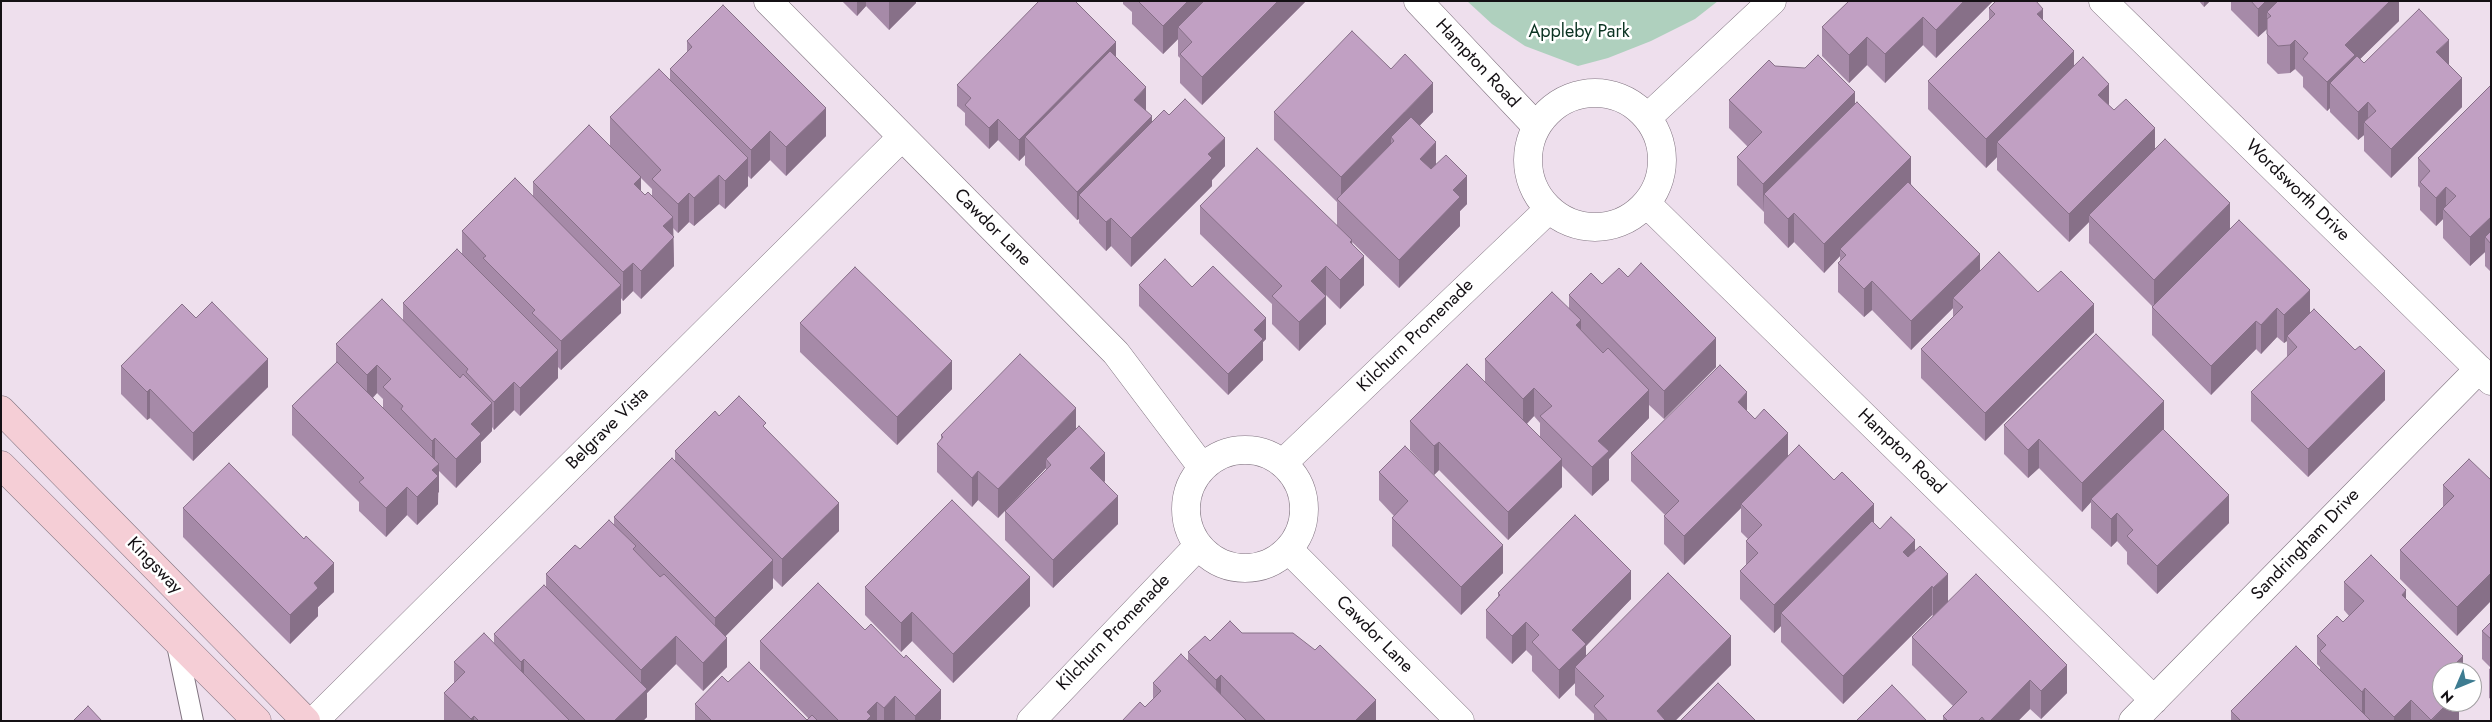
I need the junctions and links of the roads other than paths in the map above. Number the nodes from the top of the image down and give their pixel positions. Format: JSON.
{"nodes":[{"id":1,"x":768,"y":1,"type":"edge"},
{"id":2,"x":1418,"y":1,"type":"edge"},
{"id":3,"x":1772,"y":1,"type":"edge"},
{"id":4,"x":2103,"y":1,"type":"edge"},
{"id":5,"x":1648,"y":117,"type":"junction"},
{"id":6,"x":1536,"y":126,"type":"junction"},
{"id":7,"x":902,"y":137,"type":"junction"},
{"id":8,"x":1647,"y":204,"type":"junction"},
{"id":9,"x":1549,"y":209,"type":"junction"},
{"id":10,"x":2485,"y":375,"type":"edge"},
{"id":11,"x":1,"y":410,"type":"edge"},
{"id":12,"x":1283,"y":463,"type":"junction"},
{"id":13,"x":1,"y":465,"type":"edge"},
{"id":14,"x":1202,"y":467,"type":"junction"},
{"id":15,"x":1198,"y":546,"type":"junction"},
{"id":16,"x":1289,"y":550,"type":"junction"},
{"id":17,"x":176,"y":640,"type":"junction"},
{"id":18,"x":2154,"y":700,"type":"junction"},
{"id":19,"x":193,"y":721,"type":"edge"},
{"id":20,"x":258,"y":721,"type":"edge"},
{"id":21,"x":306,"y":721,"type":"edge"},
{"id":22,"x":314,"y":721,"type":"edge"},
{"id":23,"x":1031,"y":721,"type":"edge"},
{"id":24,"x":1460,"y":721,"type":"edge"},
{"id":25,"x":2133,"y":721,"type":"edge"}],
"edges":[{"from":1,"to":7,"type":"street","name":"Cawdor Lane"},
{"from":2,"to":6,"type":"street","name":"Hampton Road"},
{"from":3,"to":5,"type":"street"},
{"from":4,"to":10,"type":"street","name":"Wordsworth Drive"},
{"from":5,"to":6,"type":"street"},
{"from":5,"to":8,"type":"street"},
{"from":6,"to":9,"type":"street"},
{"from":7,"to":14,"type":"street","name":"Cawdor Lane"},
{"from":7,"to":22,"type":"street","name":"Belgrave Vista"},
{"from":8,"to":9,"type":"street"},
{"from":8,"to":18,"type":"street","name":"Hampton Road"},
{"from":9,"to":12,"type":"street","name":"Kilchurn Promenade"},
{"from":10,"to":18,"type":"street","name":"Sandringham Drive"},
{"from":11,"to":21,"type":"main road","name":"Kingsway"},
{"from":12,"to":14,"type":"street"},
{"from":12,"to":16,"type":"street"},
{"from":13,"to":17,"type":"main road","name":"Kingsway"},
{"from":14,"to":15,"type":"street"},
{"from":15,"to":16,"type":"street"},
{"from":15,"to":23,"type":"street","name":"Kilchurn Promenade"},
{"from":16,"to":24,"type":"street","name":"Cawdor Lane"},
{"from":17,"to":19,"type":"lane"},
{"from":17,"to":20,"type":"main road","name":"Kingsway"},
{"from":18,"to":25,"type":"street","name":"Sandringham Drive"}]}
